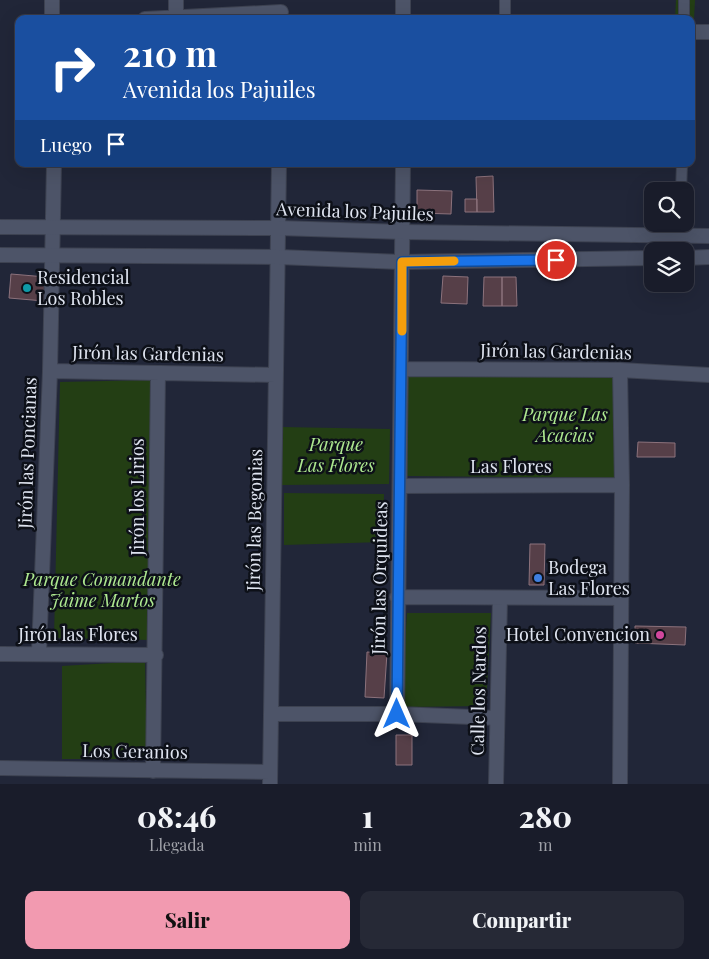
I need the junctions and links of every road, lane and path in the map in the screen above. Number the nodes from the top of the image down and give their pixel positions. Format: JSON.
{"nodes":[{"id":1,"x":52,"y":0,"type":"edge"},
{"id":2,"x":176,"y":0,"type":"edge"},
{"id":3,"x":403,"y":0,"type":"edge"},
{"id":4,"x":505,"y":0,"type":"edge"},
{"id":5,"x":684,"y":0,"type":"edge"},
{"id":6,"x":281,"y":10,"type":"edge"},
{"id":7,"x":52,"y":15,"type":"edge"},
{"id":8,"x":176,"y":15,"type":"edge"},
{"id":9,"x":206,"y":15,"type":"edge"},
{"id":10,"x":402,"y":15,"type":"edge"},
{"id":11,"x":505,"y":15,"type":"edge"},
{"id":12,"x":684,"y":15,"type":"edge"},
{"id":13,"x":695,"y":32,"type":"edge"},
{"id":14,"x":709,"y":32,"type":"edge"},
{"id":15,"x":54,"y":167,"type":"edge"},
{"id":16,"x":279,"y":167,"type":"edge"},
{"id":17,"x":403,"y":167,"type":"edge"},
{"id":18,"x":682,"y":167,"type":"edge"},
{"id":19,"x":681,"y":182,"type":"edge"},
{"id":20,"x":0,"y":227,"type":"edge"},
{"id":21,"x":279,"y":228,"type":"junction"},
{"id":22,"x":54,"y":229,"type":"junction"},
{"id":23,"x":644,"y":230,"type":"edge"},
{"id":24,"x":403,"y":232,"type":"junction"},
{"id":25,"x":690,"y":232,"type":"edge"},
{"id":26,"x":709,"y":236,"type":"edge"},
{"id":27,"x":0,"y":255,"type":"edge"},
{"id":28,"x":53,"y":256,"type":"junction"},
{"id":29,"x":279,"y":257,"type":"junction"},
{"id":30,"x":709,"y":257,"type":"edge"},
{"id":31,"x":644,"y":258,"type":"edge"},
{"id":32,"x":694,"y":258,"type":"edge"},
{"id":33,"x":402,"y":262,"type":"junction"},
{"id":34,"x":402,"y":369,"type":"junction"},
{"id":35,"x":620,"y":370,"type":"junction"},
{"id":36,"x":50,"y":371,"type":"junction"},
{"id":37,"x":158,"y":372,"type":"junction"},
{"id":38,"x":276,"y":375,"type":"junction"},
{"id":39,"x":709,"y":376,"type":"edge"},
{"id":40,"x":622,"y":485,"type":"junction"},
{"id":41,"x":400,"y":486,"type":"junction"},
{"id":42,"x":398,"y":597,"type":"junction"},
{"id":43,"x":500,"y":598,"type":"junction"},
{"id":44,"x":621,"y":598,"type":"junction"},
{"id":45,"x":39,"y":652,"type":"junction"},
{"id":46,"x":0,"y":654,"type":"edge"},
{"id":47,"x":156,"y":655,"type":"junction"},
{"id":48,"x":272,"y":714,"type":"junction"},
{"id":49,"x":397,"y":714,"type":"junction"},
{"id":50,"x":497,"y":718,"type":"junction"},
{"id":51,"x":0,"y":768,"type":"edge"},
{"id":52,"x":153,"y":771,"type":"junction"},
{"id":53,"x":270,"y":778,"type":"edge"},
{"id":54,"x":496,"y":784,"type":"edge"},
{"id":55,"x":620,"y":784,"type":"edge"}],
"edges":[{"from":1,"to":7,"type":"street"},
{"from":2,"to":8,"type":"street"},
{"from":3,"to":10,"type":"street"},
{"from":4,"to":11,"type":"street"},
{"from":5,"to":12,"type":"street"},
{"from":6,"to":9,"type":"street"},
{"from":13,"to":14,"type":"street"},
{"from":15,"to":22,"type":"street","name":"Jirón las Poncianas"},
{"from":16,"to":21,"type":"street","name":"Jirón las Begonias"},
{"from":17,"to":24,"type":"street","name":"Jirón las Orquideas"},
{"from":18,"to":19,"type":"street"},
{"from":20,"to":22,"type":"street","name":"Avenida los Pajuiles"},
{"from":21,"to":22,"type":"street","name":"Avenida los Pajuiles"},
{"from":21,"to":24,"type":"street","name":"Avenida los Pajuiles"},
{"from":21,"to":29,"type":"street","name":"Jirón las Begonias"},
{"from":22,"to":28,"type":"street","name":"Jirón las Poncianas"},
{"from":23,"to":24,"type":"street","name":"Avenida los Pajuiles"},
{"from":24,"to":33,"type":"street","name":"Jirón las Orquideas"},
{"from":25,"to":26,"type":"street","name":"Avenida los Pajuiles"},
{"from":27,"to":28,"type":"street"},
{"from":28,"to":29,"type":"street"},
{"from":28,"to":36,"type":"street","name":"Jirón las Poncianas"},
{"from":29,"to":33,"type":"street"},
{"from":29,"to":38,"type":"street","name":"Jirón las Begonias"},
{"from":30,"to":32,"type":"street"},
{"from":31,"to":33,"type":"street"},
{"from":33,"to":34,"type":"street","name":"Jirón las Orquideas"},
{"from":34,"to":35,"type":"street","name":"Jirón las Gardenias"},
{"from":34,"to":41,"type":"street","name":"Jirón las Orquideas"},
{"from":35,"to":39,"type":"street","name":"Jirón las Gardenias"},
{"from":35,"to":40,"type":"street"},
{"from":36,"to":37,"type":"street","name":"Jirón las Gardenias"},
{"from":36,"to":45,"type":"street","name":"Jirón las Poncianas"},
{"from":37,"to":38,"type":"street","name":"Jirón las Gardenias"},
{"from":37,"to":47,"type":"street","name":"Jirón los Lirios"},
{"from":38,"to":48,"type":"street","name":"Jirón las Begonias"},
{"from":40,"to":41,"type":"street","name":"Las Flores"},
{"from":40,"to":44,"type":"street"},
{"from":41,"to":42,"type":"street","name":"Jirón las Orquideas"},
{"from":42,"to":43,"type":"street"},
{"from":42,"to":49,"type":"street","name":"Jirón las Orquideas"},
{"from":43,"to":44,"type":"street"},
{"from":43,"to":50,"type":"street","name":"Calle los Nardos"},
{"from":44,"to":55,"type":"street"},
{"from":45,"to":46,"type":"street","name":"Jirón las Flores"},
{"from":45,"to":47,"type":"street","name":"Jirón las Flores"},
{"from":47,"to":52,"type":"street","name":"Jirón los Lirios"},
{"from":48,"to":49,"type":"street"},
{"from":48,"to":53,"type":"street","name":"Jirón las Begonias"},
{"from":49,"to":50,"type":"street"},
{"from":50,"to":54,"type":"street","name":"Calle los Nardos"},
{"from":51,"to":52,"type":"street","name":"Los Geranios"},
{"from":52,"to":53,"type":"street","name":"Los Geranios"}]}
